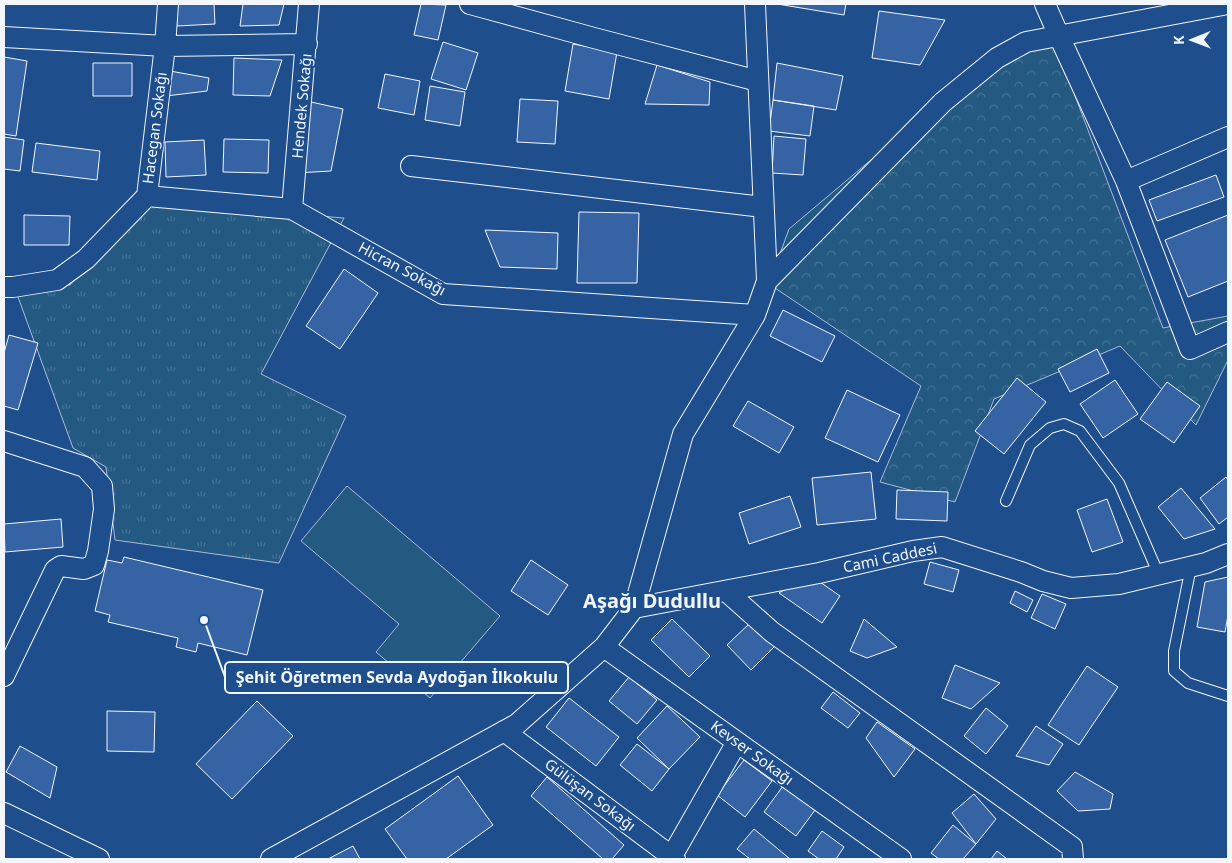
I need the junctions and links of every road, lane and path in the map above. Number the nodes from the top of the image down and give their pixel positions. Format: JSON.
{"nodes":[{"id":1,"x":168,"y":4,"type":"edge"},
{"id":2,"x":309,"y":4,"type":"edge"},
{"id":3,"x":470,"y":4,"type":"edge"},
{"id":4,"x":755,"y":4,"type":"edge"},
{"id":5,"x":1045,"y":4,"type":"edge"},
{"id":6,"x":1228,"y":4,"type":"edge"},
{"id":7,"x":1059,"y":36,"type":"junction"},
{"id":8,"x":4,"y":37,"type":"edge"},
{"id":9,"x":307,"y":44,"type":"junction"},
{"id":10,"x":165,"y":46,"type":"junction"},
{"id":11,"x":758,"y":81,"type":"junction"},
{"id":12,"x":1228,"y":137,"type":"edge"},
{"id":13,"x":412,"y":166,"type":"dead end"},
{"id":14,"x":1126,"y":181,"type":"junction"},
{"id":15,"x":147,"y":196,"type":"junction"},
{"id":16,"x":763,"y":207,"type":"junction"},
{"id":17,"x":292,"y":209,"type":"junction"},
{"id":18,"x":767,"y":281,"type":"junction"},
{"id":19,"x":4,"y":287,"type":"edge"},
{"id":20,"x":755,"y":315,"type":"junction"},
{"id":21,"x":1228,"y":332,"type":"edge"},
{"id":22,"x":4,"y":441,"type":"edge"},
{"id":23,"x":1006,"y":501,"type":"dead end"},
{"id":24,"x":1228,"y":554,"type":"edge"},
{"id":25,"x":1191,"y":567,"type":"junction"},
{"id":26,"x":1159,"y":575,"type":"junction"},
{"id":27,"x":726,"y":591,"type":"junction"},
{"id":28,"x":634,"y":608,"type":"junction"},
{"id":29,"x":10,"y":646,"type":"edge"},
{"id":30,"x":604,"y":646,"type":"junction"},
{"id":31,"x":4,"y":676,"type":"edge"},
{"id":32,"x":1228,"y":696,"type":"edge"},
{"id":33,"x":504,"y":731,"type":"junction"},
{"id":34,"x":737,"y":742,"type":"junction"},
{"id":35,"x":4,"y":813,"type":"edge"},
{"id":36,"x":674,"y":858,"type":"edge"},
{"id":37,"x":100,"y":859,"type":"edge"},
{"id":38,"x":271,"y":859,"type":"edge"},
{"id":39,"x":901,"y":859,"type":"edge"},
{"id":40,"x":1073,"y":859,"type":"edge"}],
"edges":[{"from":1,"to":10,"type":"street","name":"Hacegan Sokağı"},
{"from":2,"to":9,"type":"street","name":"Hendek Sokağı"},
{"from":3,"to":11,"type":"street"},
{"from":4,"to":11,"type":"street"},
{"from":5,"to":7,"type":"street"},
{"from":6,"to":7,"type":"street"},
{"from":7,"to":14,"type":"street"},
{"from":7,"to":18,"type":"street"},
{"from":8,"to":10,"type":"street"},
{"from":9,"to":10,"type":"street"},
{"from":9,"to":17,"type":"street","name":"Hendek Sokağı"},
{"from":10,"to":15,"type":"street","name":"Hacegan Sokağı"},
{"from":11,"to":16,"type":"street"},
{"from":12,"to":14,"type":"street"},
{"from":13,"to":16,"type":"street"},
{"from":14,"to":21,"type":"street"},
{"from":15,"to":17,"type":"street","name":"Hicran Sokağı"},
{"from":15,"to":19,"type":"street","name":"Hacegan Sokağı"},
{"from":16,"to":18,"type":"street"},
{"from":17,"to":20,"type":"street","name":"Hicran Sokağı"},
{"from":18,"to":20,"type":"street"},
{"from":20,"to":28,"type":"street"},
{"from":22,"to":29,"type":"street"},
{"from":23,"to":26,"type":"lane"},
{"from":24,"to":25,"type":"street","name":"Cami Caddesi"},
{"from":25,"to":26,"type":"street","name":"Cami Caddesi"},
{"from":25,"to":32,"type":"lane"},
{"from":26,"to":27,"type":"street","name":"Cami Caddesi"},
{"from":27,"to":28,"type":"street","name":"Cami Caddesi"},
{"from":27,"to":40,"type":"street"},
{"from":28,"to":30,"type":"street"},
{"from":29,"to":31,"type":"street"},
{"from":30,"to":33,"type":"street"},
{"from":30,"to":34,"type":"street","name":"Kevser Sokağı"},
{"from":33,"to":36,"type":"street","name":"Gülüşan Sokağı"},
{"from":33,"to":38,"type":"street"},
{"from":34,"to":36,"type":"street"},
{"from":34,"to":39,"type":"street","name":"Kevser Sokağı"},
{"from":35,"to":37,"type":"street"}]}
